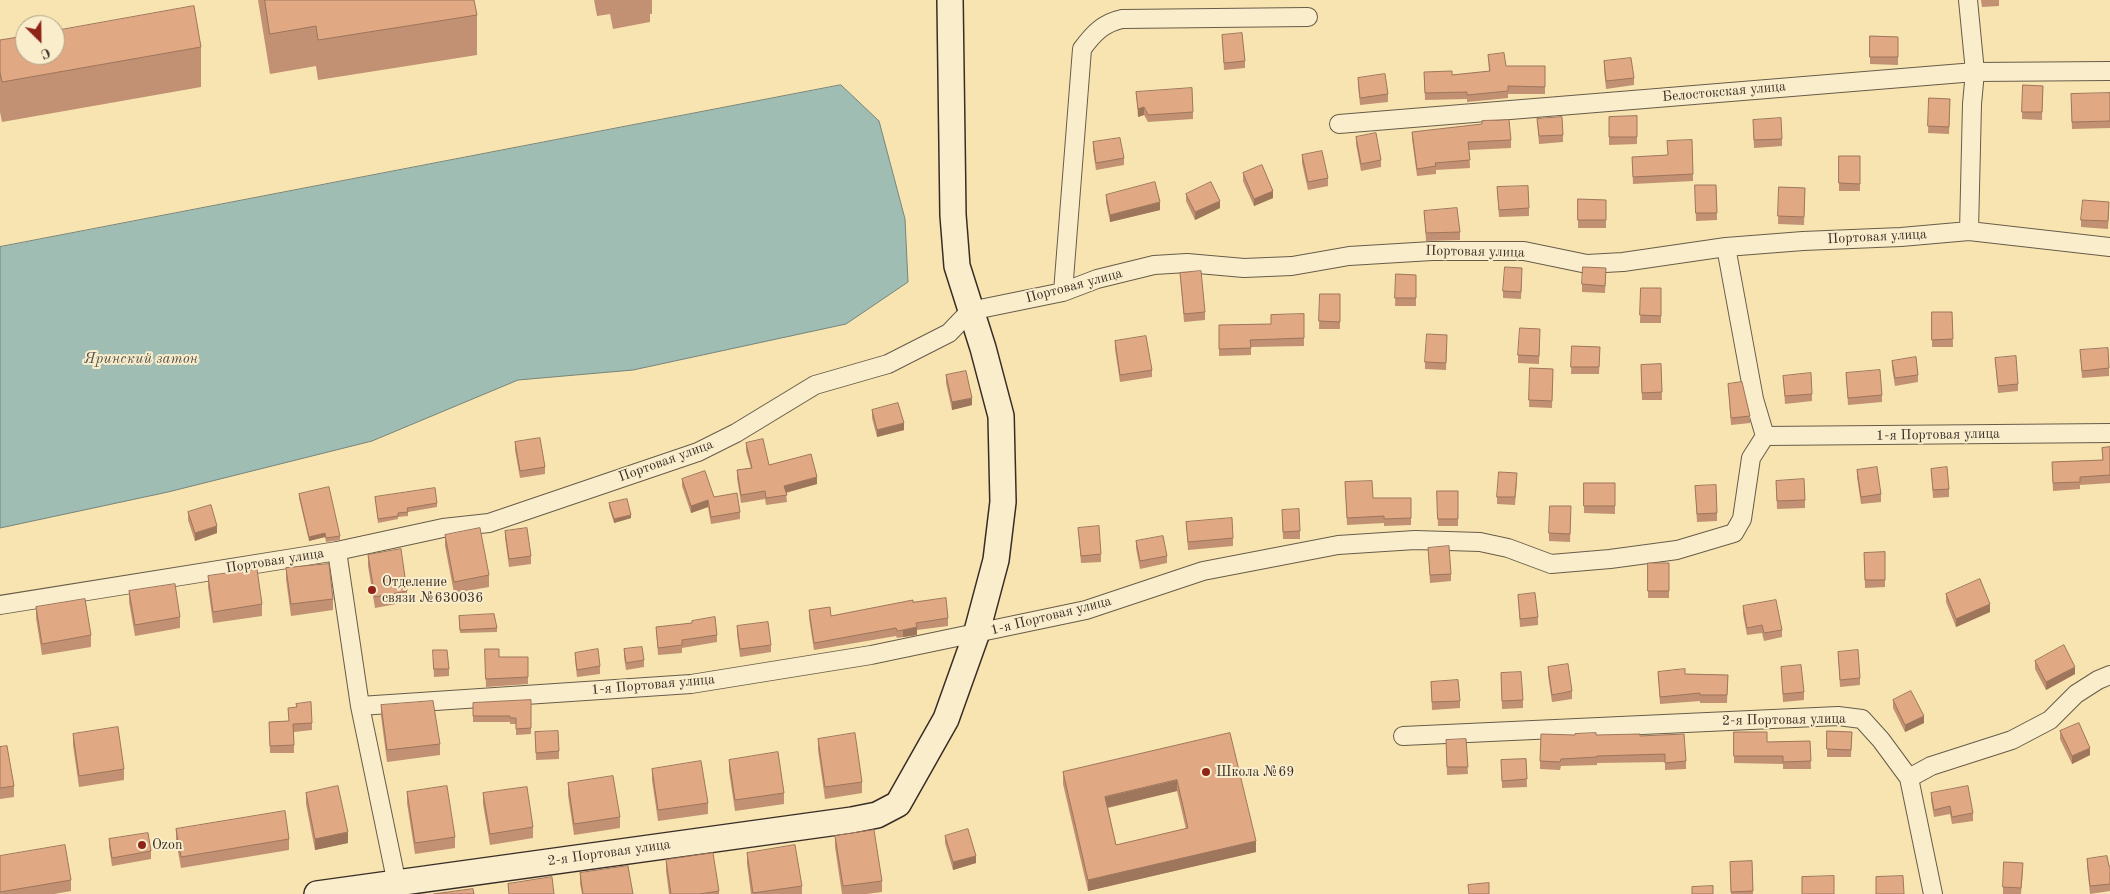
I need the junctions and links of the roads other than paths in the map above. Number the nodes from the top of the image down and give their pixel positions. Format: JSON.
{"nodes":[{"id":1,"x":950,"y":0,"type":"edge"},
{"id":2,"x":1968,"y":0,"type":"edge"},
{"id":3,"x":1308,"y":17,"type":"dead end"},
{"id":4,"x":2110,"y":71,"type":"edge"},
{"id":5,"x":1975,"y":72,"type":"junction"},
{"id":6,"x":1339,"y":124,"type":"dead end"},
{"id":7,"x":1969,"y":231,"type":"junction"},
{"id":8,"x":1726,"y":246,"type":"junction"},
{"id":9,"x":2110,"y":247,"type":"edge"},
{"id":10,"x":1063,"y":292,"type":"junction"},
{"id":11,"x":970,"y":311,"type":"junction"},
{"id":12,"x":2110,"y":433,"type":"edge"},
{"id":13,"x":1765,"y":436,"type":"junction"},
{"id":14,"x":337,"y":550,"type":"junction"},
{"id":15,"x":0,"y":606,"type":"edge"},
{"id":16,"x":976,"y":635,"type":"junction"},
{"id":17,"x":2110,"y":676,"type":"edge"},
{"id":18,"x":360,"y":706,"type":"junction"},
{"id":19,"x":1403,"y":736,"type":"dead end"},
{"id":20,"x":1909,"y":778,"type":"junction"},
{"id":21,"x":398,"y":888,"type":"edge"},
{"id":22,"x":317,"y":894,"type":"edge"},
{"id":23,"x":1933,"y":894,"type":"edge"}],
"edges":[{"from":1,"to":11,"type":"street"},
{"from":2,"to":5,"type":"street"},
{"from":3,"to":10,"type":"street"},
{"from":4,"to":5,"type":"street","name":"Белостокская улица"},
{"from":5,"to":6,"type":"street","name":"Белостокская улица"},
{"from":5,"to":7,"type":"street"},
{"from":7,"to":8,"type":"street","name":"Портовая улица"},
{"from":7,"to":9,"type":"street","name":"Портовая улица"},
{"from":8,"to":10,"type":"street","name":"Портовая улица"},
{"from":8,"to":13,"type":"street"},
{"from":10,"to":11,"type":"street","name":"Портовая улица"},
{"from":11,"to":14,"type":"street","name":"Портовая улица"},
{"from":11,"to":16,"type":"street"},
{"from":12,"to":13,"type":"street","name":"1-я Портовая улица"},
{"from":13,"to":16,"type":"street","name":"1-я Портовая улица"},
{"from":14,"to":15,"type":"street","name":"Портовая улица"},
{"from":14,"to":18,"type":"street"},
{"from":16,"to":18,"type":"street","name":"1-я Портовая улица"},
{"from":16,"to":21,"type":"street","name":"2-я Портовая улица"},
{"from":17,"to":20,"type":"street"},
{"from":18,"to":21,"type":"street"},
{"from":19,"to":20,"type":"street","name":"2-я Портовая улица"},
{"from":20,"to":23,"type":"street"},
{"from":21,"to":22,"type":"street","name":"2-я Портовая улица"}]}
